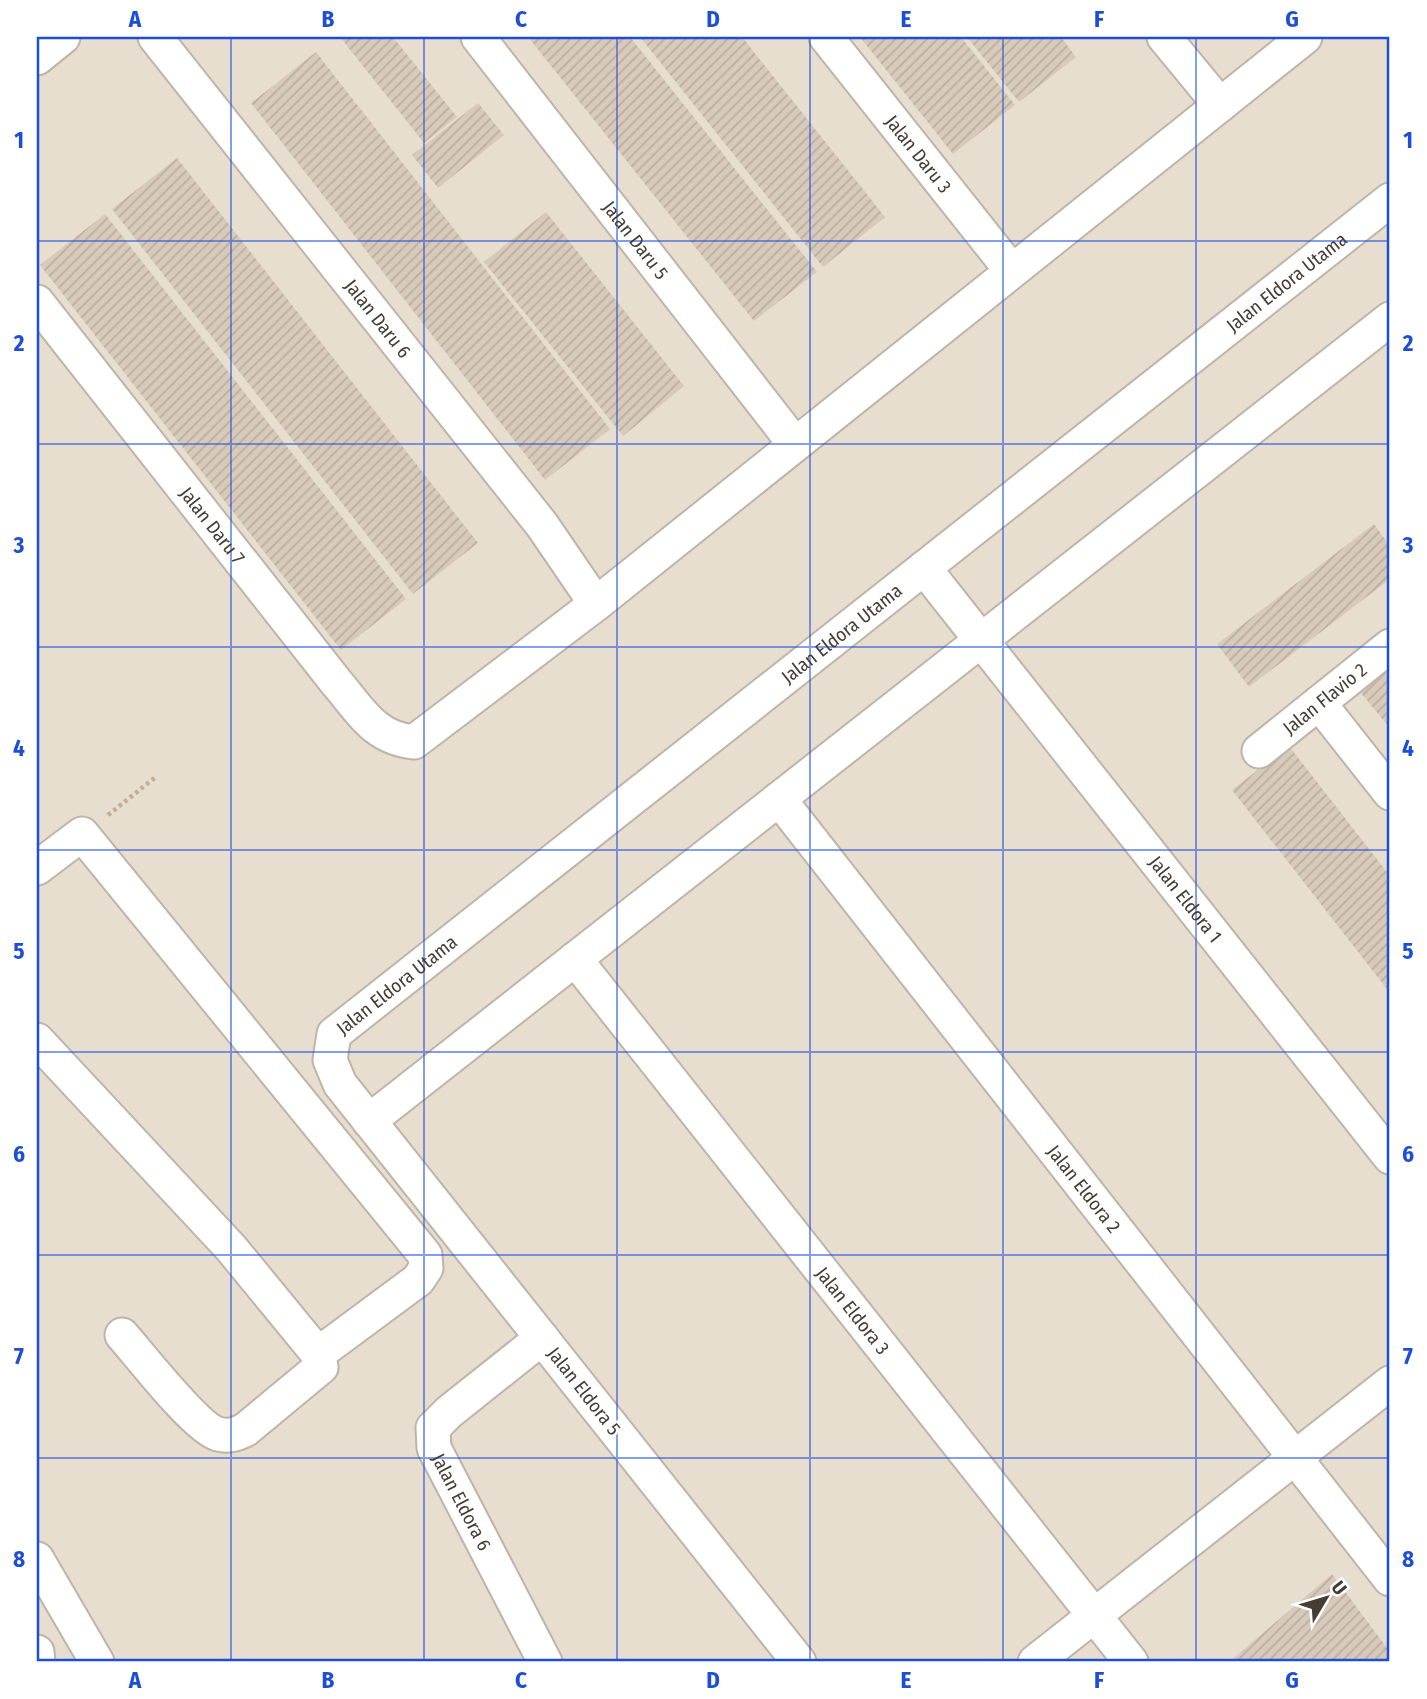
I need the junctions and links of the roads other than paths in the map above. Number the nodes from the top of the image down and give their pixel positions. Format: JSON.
{"nodes":[{"id":1,"x":63,"y":37,"type":"edge"},
{"id":2,"x":155,"y":37,"type":"edge"},
{"id":3,"x":478,"y":37,"type":"edge"},
{"id":4,"x":826,"y":37,"type":"edge"},
{"id":5,"x":1164,"y":37,"type":"edge"},
{"id":6,"x":1305,"y":37,"type":"edge"},
{"id":7,"x":37,"y":58,"type":"edge"},
{"id":8,"x":1220,"y":105,"type":"junction"},
{"id":9,"x":1390,"y":200,"type":"edge"},
{"id":10,"x":1011,"y":270,"type":"junction"},
{"id":11,"x":37,"y":302,"type":"edge"},
{"id":12,"x":1390,"y":319,"type":"edge"},
{"id":13,"x":794,"y":443,"type":"junction"},
{"id":14,"x":924,"y":568,"type":"junction"},
{"id":15,"x":596,"y":604,"type":"junction"},
{"id":16,"x":981,"y":640,"type":"junction"},
{"id":17,"x":1390,"y":646,"type":"edge"},
{"id":18,"x":1319,"y":703,"type":"junction"},
{"id":19,"x":1259,"y":751,"type":"dead end"},
{"id":20,"x":1390,"y":793,"type":"edge"},
{"id":21,"x":779,"y":799,"type":"junction"},
{"id":22,"x":37,"y":868,"type":"edge"},
{"id":23,"x":575,"y":959,"type":"junction"},
{"id":24,"x":37,"y":1040,"type":"edge"},
{"id":25,"x":369,"y":1121,"type":"junction"},
{"id":26,"x":1390,"y":1157,"type":"edge"},
{"id":27,"x":122,"y":1335,"type":"dead end"},
{"id":28,"x":542,"y":1338,"type":"junction"},
{"id":29,"x":318,"y":1354,"type":"junction"},
{"id":30,"x":1390,"y":1383,"type":"edge"},
{"id":31,"x":1295,"y":1457,"type":"junction"},
{"id":32,"x":37,"y":1559,"type":"edge"},
{"id":33,"x":1390,"y":1578,"type":"edge"},
{"id":34,"x":1094,"y":1616,"type":"junction"},
{"id":35,"x":37,"y":1652,"type":"edge"},
{"id":36,"x":38,"y":1662,"type":"edge"},
{"id":37,"x":97,"y":1662,"type":"edge"},
{"id":38,"x":545,"y":1662,"type":"edge"},
{"id":39,"x":799,"y":1662,"type":"edge"},
{"id":40,"x":1035,"y":1662,"type":"edge"},
{"id":41,"x":1131,"y":1662,"type":"edge"}],
"edges":[{"from":1,"to":7,"type":"street"},
{"from":2,"to":15,"type":"street","name":"Jalan Daru 6"},
{"from":3,"to":13,"type":"street","name":"Jalan Daru 5"},
{"from":4,"to":10,"type":"street","name":"Jalan Daru 3"},
{"from":5,"to":8,"type":"street"},
{"from":6,"to":8,"type":"street"},
{"from":8,"to":10,"type":"street"},
{"from":9,"to":14,"type":"street","name":"Jalan Eldora Utama"},
{"from":10,"to":13,"type":"street"},
{"from":11,"to":15,"type":"street","name":"Jalan Daru 7"},
{"from":12,"to":16,"type":"street"},
{"from":13,"to":15,"type":"street"},
{"from":14,"to":16,"type":"street","name":"Jalan Eldora 1"},
{"from":14,"to":25,"type":"street","name":"Jalan Eldora Utama"},
{"from":16,"to":21,"type":"street"},
{"from":16,"to":26,"type":"street","name":"Jalan Eldora 1"},
{"from":17,"to":18,"type":"street","name":"Jalan Flavio 2"},
{"from":18,"to":19,"type":"street","name":"Jalan Flavio 2"},
{"from":18,"to":20,"type":"street"},
{"from":21,"to":23,"type":"street"},
{"from":21,"to":31,"type":"street","name":"Jalan Eldora 2"},
{"from":22,"to":29,"type":"street"},
{"from":23,"to":25,"type":"street"},
{"from":23,"to":34,"type":"street","name":"Jalan Eldora 3"},
{"from":24,"to":29,"type":"street"},
{"from":25,"to":28,"type":"street","name":"Jalan Eldora 5"},
{"from":27,"to":29,"type":"street"},
{"from":28,"to":38,"type":"street","name":"Jalan Eldora 6"},
{"from":28,"to":39,"type":"street","name":"Jalan Eldora 5"},
{"from":30,"to":31,"type":"street"},
{"from":31,"to":33,"type":"street","name":"Jalan Eldora 2"},
{"from":31,"to":34,"type":"street"},
{"from":32,"to":37,"type":"street"},
{"from":34,"to":40,"type":"street"},
{"from":34,"to":41,"type":"street","name":"Jalan Eldora 3"},
{"from":35,"to":36,"type":"street"}]}
